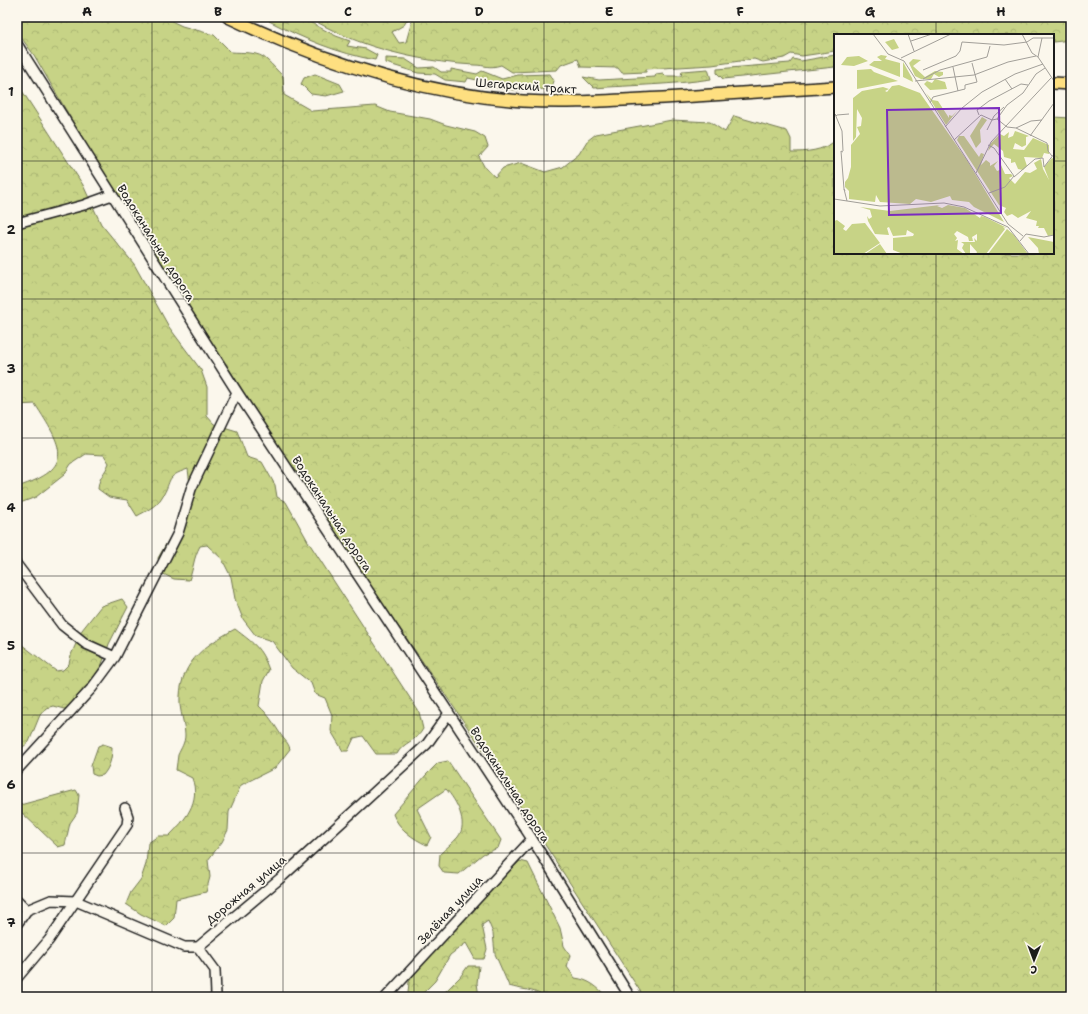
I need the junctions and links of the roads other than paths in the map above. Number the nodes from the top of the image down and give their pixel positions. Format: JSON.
{"nodes":[{"id":1,"x":228,"y":17,"type":"edge"},
{"id":2,"x":17,"y":44,"type":"edge"},
{"id":3,"x":1054,"y":83,"type":"edge"},
{"id":4,"x":1071,"y":84,"type":"edge"},
{"id":5,"x":834,"y":87,"type":"edge"},
{"id":6,"x":112,"y":195,"type":"junction"},
{"id":7,"x":17,"y":223,"type":"edge"},
{"id":8,"x":237,"y":392,"type":"junction"},
{"id":9,"x":17,"y":565,"type":"edge"},
{"id":10,"x":115,"y":657,"type":"junction"},
{"id":11,"x":448,"y":713,"type":"junction"},
{"id":12,"x":17,"y":770,"type":"edge"},
{"id":13,"x":124,"y":808,"type":"dead end"},
{"id":14,"x":532,"y":839,"type":"junction"},
{"id":15,"x":17,"y":900,"type":"edge"},
{"id":16,"x":76,"y":901,"type":"junction"},
{"id":17,"x":27,"y":910,"type":"junction"},
{"id":18,"x":17,"y":924,"type":"edge"},
{"id":19,"x":198,"y":947,"type":"junction"},
{"id":20,"x":17,"y":978,"type":"edge"},
{"id":21,"x":215,"y":997,"type":"edge"},
{"id":22,"x":386,"y":997,"type":"edge"},
{"id":23,"x":630,"y":997,"type":"edge"}],
"edges":[{"from":1,"to":5,"type":"main road","name":"Шегарский тракт"},
{"from":2,"to":6,"type":"street","name":"Водоканальная дорога"},
{"from":3,"to":4,"type":"main road"},
{"from":6,"to":7,"type":"street"},
{"from":6,"to":8,"type":"street","name":"Водоканальная дорога"},
{"from":8,"to":10,"type":"street"},
{"from":8,"to":11,"type":"street","name":"Водоканальная дорога"},
{"from":9,"to":10,"type":"street"},
{"from":10,"to":12,"type":"street"},
{"from":11,"to":14,"type":"street","name":"Водоканальная дорога"},
{"from":11,"to":19,"type":"street","name":"Дорожная улица"},
{"from":13,"to":16,"type":"street"},
{"from":14,"to":22,"type":"street","name":"Зелёная улица"},
{"from":14,"to":23,"type":"street","name":"Водоканальная дорога"},
{"from":15,"to":17,"type":"street"},
{"from":16,"to":17,"type":"street"},
{"from":16,"to":19,"type":"street"},
{"from":16,"to":20,"type":"street"},
{"from":17,"to":18,"type":"street"},
{"from":19,"to":21,"type":"street"}]}
